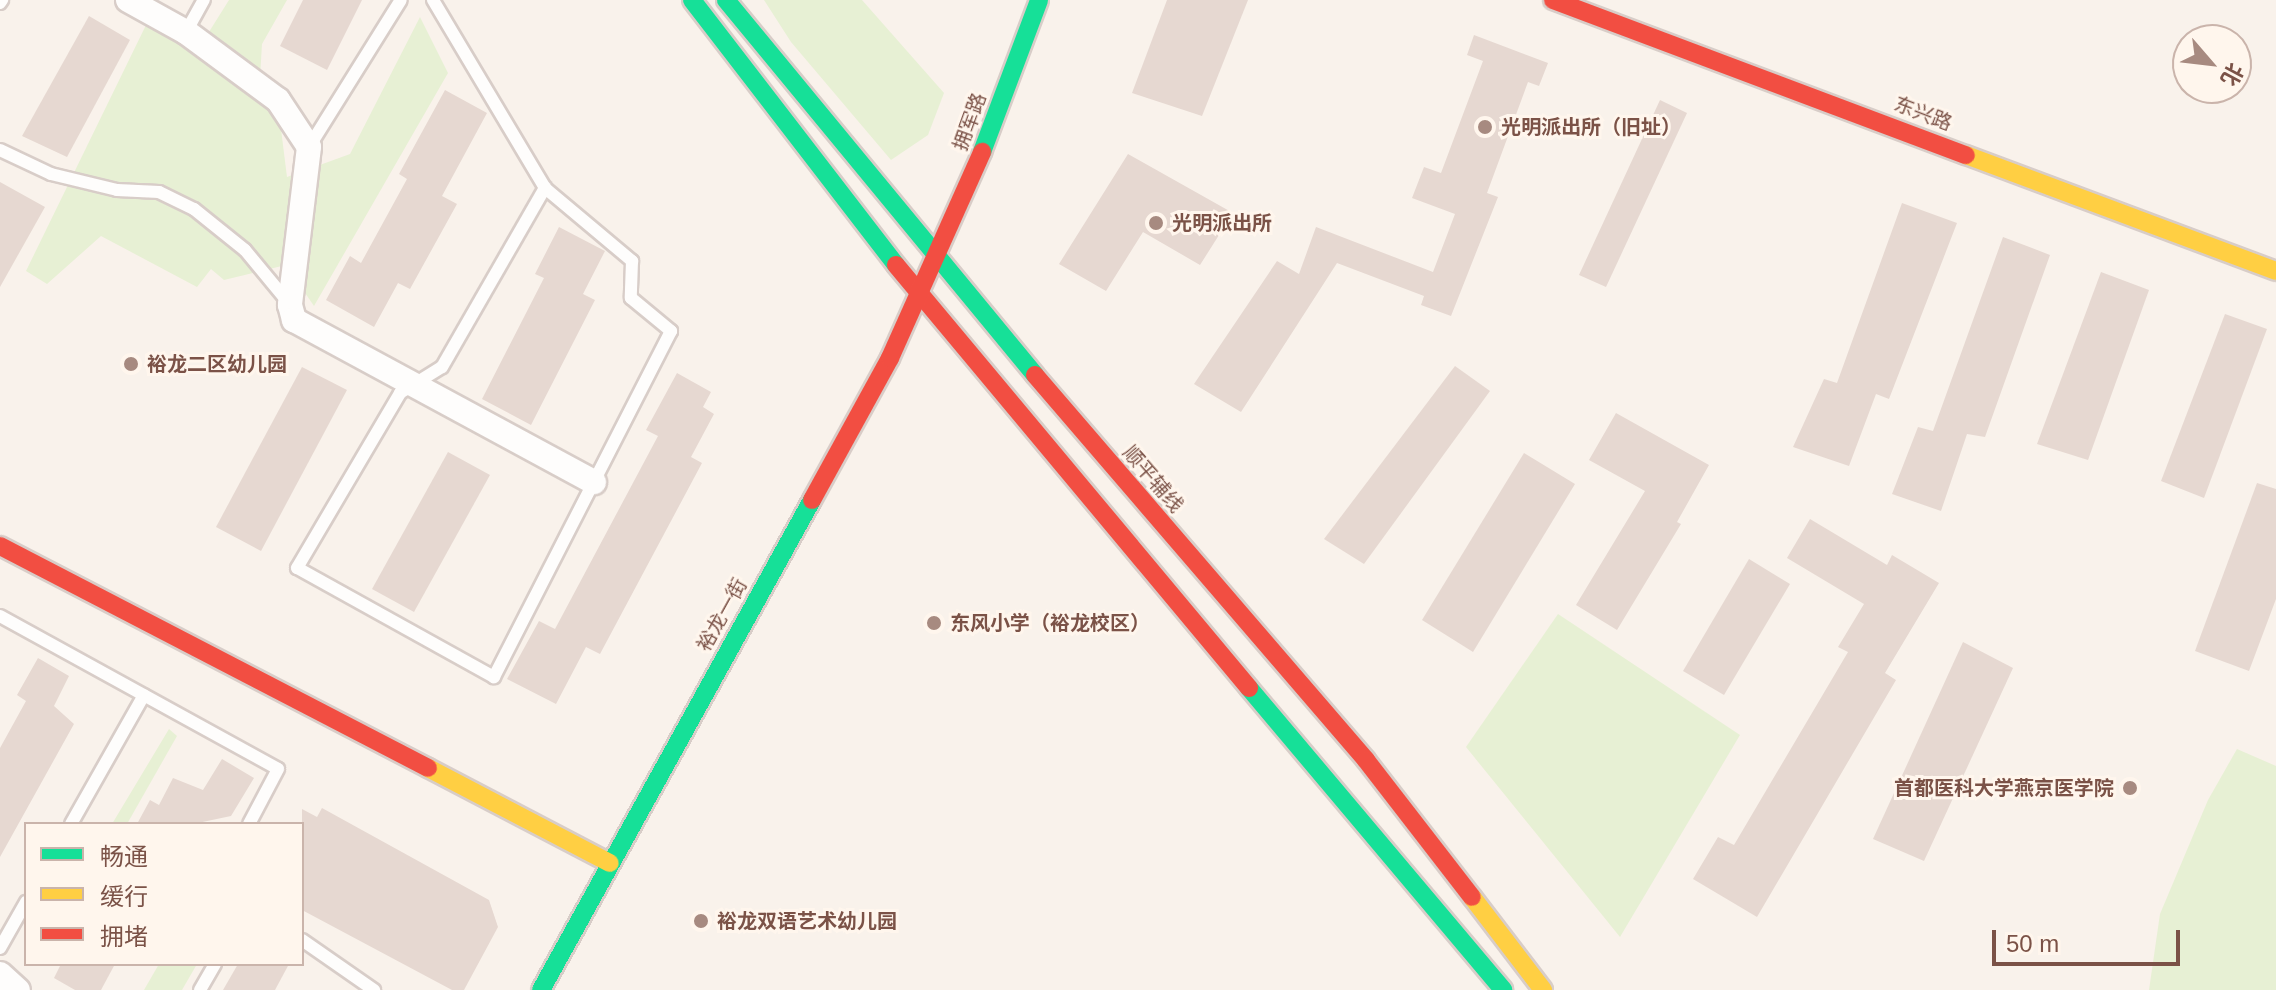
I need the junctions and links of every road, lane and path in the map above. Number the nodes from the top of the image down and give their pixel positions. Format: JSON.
{"nodes":[{"id":1,"x":128,"y":0,"type":"edge"},
{"id":2,"x":204,"y":0,"type":"edge"},
{"id":3,"x":401,"y":0,"type":"edge"},
{"id":4,"x":433,"y":0,"type":"edge"},
{"id":5,"x":692,"y":0,"type":"edge"},
{"id":6,"x":726,"y":0,"type":"edge"},
{"id":7,"x":1039,"y":0,"type":"edge"},
{"id":8,"x":1553,"y":0,"type":"edge"},
{"id":9,"x":186,"y":32,"type":"junction"},
{"id":10,"x":309,"y":147,"type":"junction"},
{"id":11,"x":0,"y":150,"type":"edge"},
{"id":12,"x":545,"y":188,"type":"junction"},
{"id":13,"x":937,"y":257,"type":"junction"},
{"id":14,"x":2276,"y":271,"type":"edge"},
{"id":15,"x":919,"y":295,"type":"junction"},
{"id":16,"x":290,"y":305,"type":"junction"},
{"id":17,"x":413,"y":384,"type":"junction"},
{"id":18,"x":594,"y":482,"type":"junction"},
{"id":19,"x":0,"y":546,"type":"edge"},
{"id":20,"x":0,"y":616,"type":"edge"},
{"id":21,"x":144,"y":695,"type":"junction"},
{"id":22,"x":72,"y":822,"type":"edge"},
{"id":23,"x":250,"y":822,"type":"edge"},
{"id":24,"x":610,"y":863,"type":"junction"},
{"id":25,"x":24,"y":906,"type":"edge"},
{"id":26,"x":304,"y":941,"type":"edge"},
{"id":27,"x":0,"y":948,"type":"edge"},
{"id":28,"x":214,"y":966,"type":"edge"},
{"id":29,"x":0,"y":974,"type":"edge"},
{"id":30,"x":18,"y":990,"type":"edge"},
{"id":31,"x":200,"y":990,"type":"edge"},
{"id":32,"x":374,"y":990,"type":"edge"},
{"id":33,"x":541,"y":990,"type":"edge"},
{"id":34,"x":1503,"y":990,"type":"edge"},
{"id":35,"x":1543,"y":990,"type":"edge"}],
"edges":[{"from":1,"to":9,"type":"street"},
{"from":2,"to":9,"type":"lane"},
{"from":3,"to":10,"type":"lane"},
{"from":4,"to":12,"type":"lane"},
{"from":5,"to":15,"type":"street"},
{"from":6,"to":13,"type":"street","name":"顺平辅线"},
{"from":7,"to":13,"type":"street","name":"拥军路"},
{"from":8,"to":14,"type":"street","name":"东兴路"},
{"from":9,"to":10,"type":"street"},
{"from":10,"to":16,"type":"street"},
{"from":11,"to":16,"type":"lane"},
{"from":12,"to":17,"type":"lane"},
{"from":12,"to":18,"type":"lane"},
{"from":13,"to":15,"type":"street","name":"裕龙一街"},
{"from":13,"to":35,"type":"street","name":"顺平辅线"},
{"from":15,"to":24,"type":"street","name":"裕龙一街"},
{"from":15,"to":34,"type":"street"},
{"from":16,"to":17,"type":"street"},
{"from":17,"to":18,"type":"street"},
{"from":17,"to":18,"type":"lane"},
{"from":19,"to":24,"type":"street"},
{"from":20,"to":21,"type":"lane"},
{"from":21,"to":22,"type":"lane"},
{"from":21,"to":23,"type":"lane"},
{"from":24,"to":33,"type":"street","name":"裕龙一街"},
{"from":25,"to":27,"type":"lane"},
{"from":26,"to":32,"type":"lane"},
{"from":28,"to":31,"type":"lane"},
{"from":29,"to":30,"type":"street"}]}
